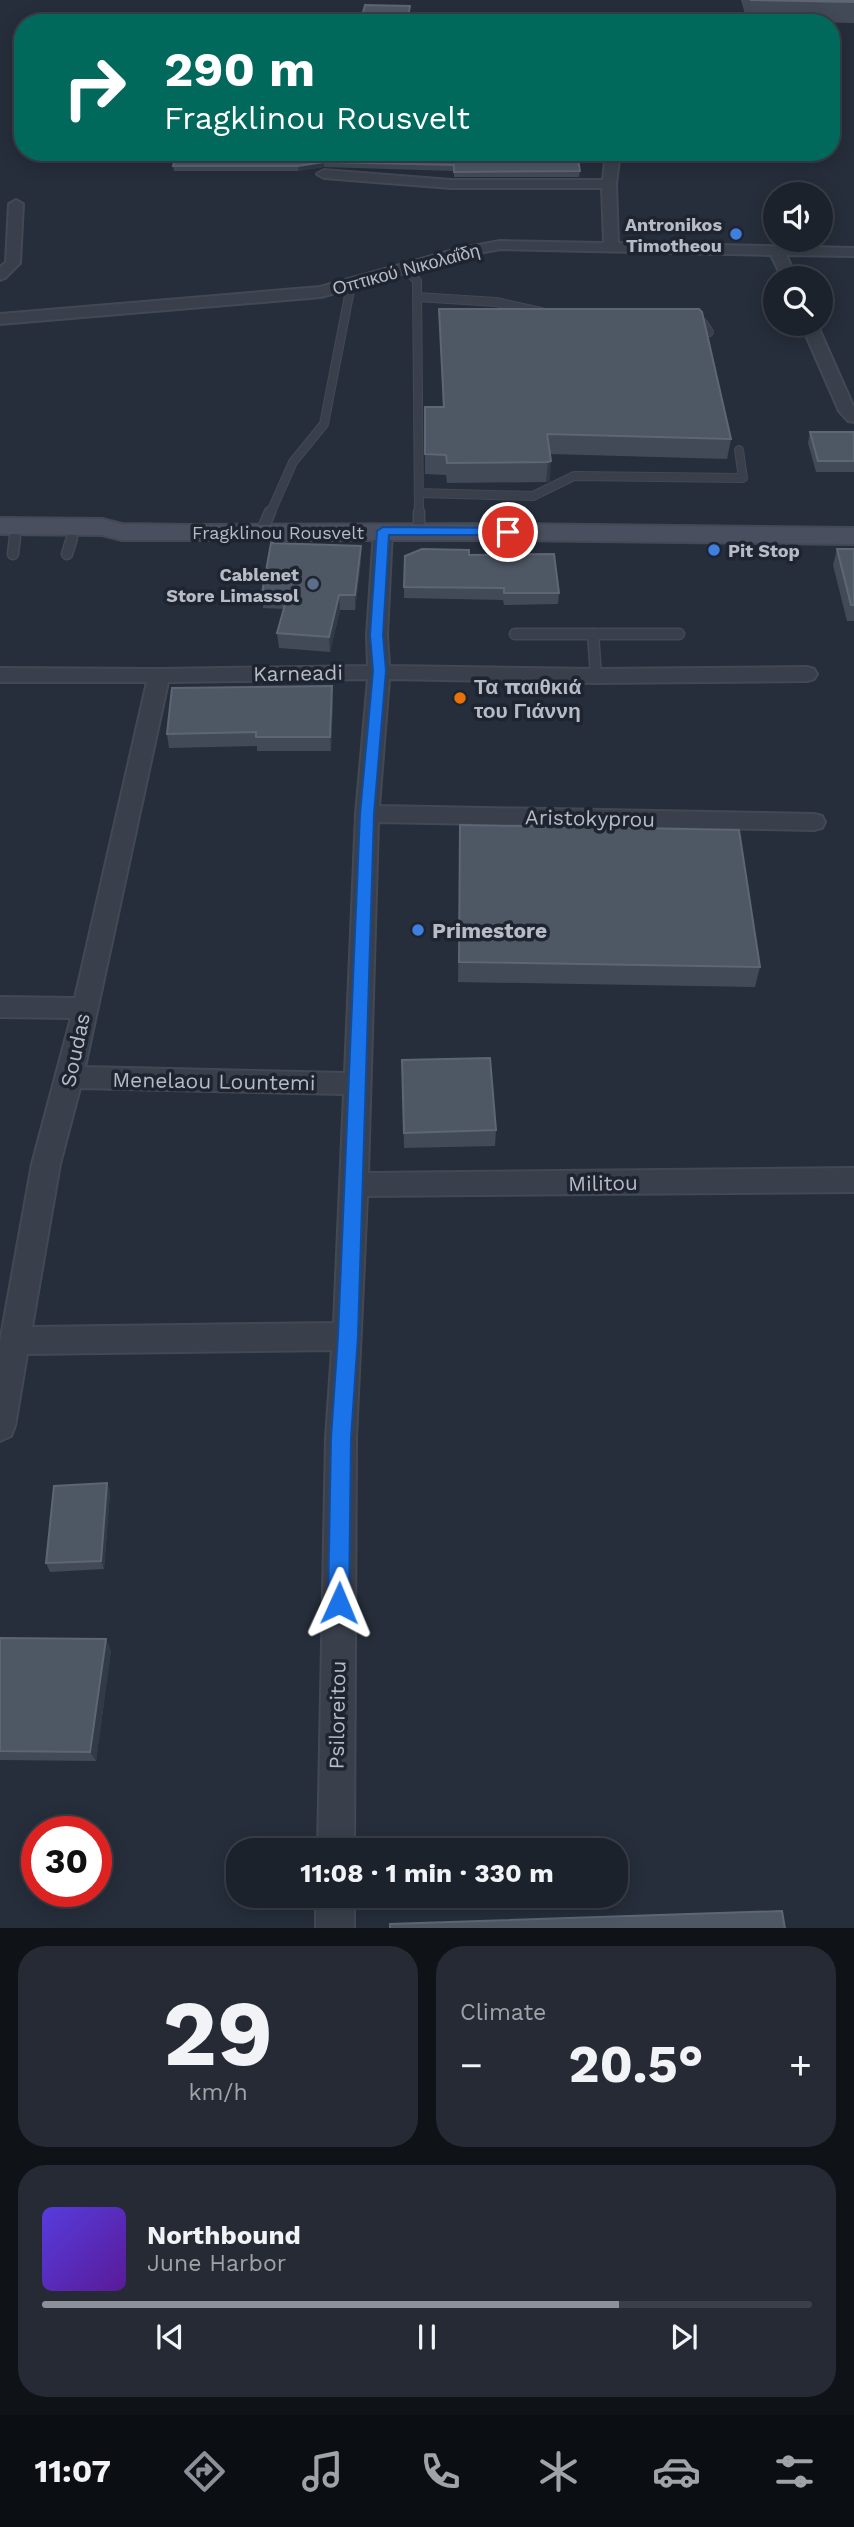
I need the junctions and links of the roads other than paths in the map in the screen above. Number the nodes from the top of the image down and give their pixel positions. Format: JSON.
{"nodes":[{"id":1,"x":612,"y":161,"type":"edge"},
{"id":2,"x":324,"y":174,"type":"dead end"},
{"id":3,"x":609,"y":184,"type":"junction"},
{"id":4,"x":16,"y":204,"type":"dead end"},
{"id":5,"x":611,"y":247,"type":"junction"},
{"id":6,"x":763,"y":252,"type":"edge"},
{"id":7,"x":777,"y":252,"type":"edge"},
{"id":8,"x":833,"y":252,"type":"edge"},
{"id":9,"x":854,"y":252,"type":"edge"},
{"id":10,"x":783,"y":266,"type":"edge"},
{"id":11,"x":406,"y":268,"type":"junction"},
{"id":12,"x":0,"y":275,"type":"edge"},
{"id":13,"x":351,"y":285,"type":"junction"},
{"id":14,"x":417,"y":298,"type":"junction"},
{"id":15,"x":553,"y":312,"type":"edge"},
{"id":16,"x":685,"y":314,"type":"edge"},
{"id":17,"x":0,"y":318,"type":"edge"},
{"id":18,"x":709,"y":332,"type":"edge"},
{"id":19,"x":814,"y":336,"type":"edge"},
{"id":20,"x":854,"y":417,"type":"edge"},
{"id":21,"x":739,"y":450,"type":"dead end"},
{"id":22,"x":419,"y":493,"type":"junction"},
{"id":23,"x":383,"y":531,"type":"junction"},
{"id":24,"x":419,"y":531,"type":"junction"},
{"id":25,"x":121,"y":532,"type":"junction"},
{"id":26,"x":261,"y":533,"type":"junction"},
{"id":27,"x":854,"y":537,"type":"edge"},
{"id":28,"x":7,"y":539,"type":"edge"},
{"id":29,"x":515,"y":634,"type":"dead end"},
{"id":30,"x":593,"y":634,"type":"junction"},
{"id":31,"x":680,"y":634,"type":"dead end"},
{"id":32,"x":379,"y":671,"type":"junction"},
{"id":33,"x":807,"y":674,"type":"dead end"},
{"id":34,"x":0,"y":675,"type":"edge"},
{"id":35,"x":159,"y":676,"type":"junction"},
{"id":36,"x":596,"y":676,"type":"junction"},
{"id":37,"x":367,"y":814,"type":"junction"},
{"id":38,"x":814,"y":822,"type":"dead end"},
{"id":39,"x":0,"y":1007,"type":"edge"},
{"id":40,"x":84,"y":1008,"type":"junction"},
{"id":41,"x":70,"y":1077,"type":"junction"},
{"id":42,"x":358,"y":1084,"type":"junction"},
{"id":43,"x":854,"y":1180,"type":"edge"},
{"id":44,"x":352,"y":1185,"type":"junction"},
{"id":45,"x":348,"y":1336,"type":"junction"},
{"id":46,"x":15,"y":1340,"type":"junction"},
{"id":47,"x":0,"y":1426,"type":"edge"},
{"id":48,"x":335,"y":1838,"type":"edge"},
{"id":49,"x":335,"y":1908,"type":"edge"},
{"id":50,"x":335,"y":1928,"type":"edge"}],
"edges":[{"from":1,"to":3,"type":"street"},
{"from":2,"to":3,"type":"street"},
{"from":3,"to":5,"type":"street"},
{"from":4,"to":12,"type":"street"},
{"from":5,"to":6,"type":"street","name":"Οπτικού Νικολαΐδη"},
{"from":5,"to":11,"type":"street","name":"Οπτικού Νικολαΐδη"},
{"from":7,"to":10,"type":"street"},
{"from":8,"to":9,"type":"street","name":"Οπτικού Νικολαΐδη"},
{"from":11,"to":13,"type":"street","name":"Οπτικού Νικολαΐδη"},
{"from":11,"to":14,"type":"lane"},
{"from":13,"to":17,"type":"street","name":"Οπτικού Νικολαΐδη"},
{"from":13,"to":26,"type":"lane"},
{"from":14,"to":15,"type":"lane"},
{"from":14,"to":22,"type":"lane"},
{"from":16,"to":18,"type":"lane"},
{"from":19,"to":20,"type":"street"},
{"from":21,"to":22,"type":"lane"},
{"from":22,"to":24,"type":"lane"},
{"from":23,"to":24,"type":"main road","name":"Fragklinou Rousvelt"},
{"from":23,"to":26,"type":"main road","name":"Fragklinou Rousvelt"},
{"from":23,"to":32,"type":"street","name":"Psiloreitou"},
{"from":24,"to":27,"type":"main road","name":"Fragklinou Rousvelt"},
{"from":25,"to":26,"type":"main road","name":"Fragklinou Rousvelt"},
{"from":25,"to":28,"type":"main road","name":"Fragklinou Rousvelt"},
{"from":25,"to":28,"type":"main road","name":"Fragklinou Rousvelt"},
{"from":29,"to":30,"type":"lane"},
{"from":30,"to":31,"type":"lane"},
{"from":30,"to":36,"type":"lane"},
{"from":32,"to":35,"type":"street","name":"Karneadi"},
{"from":32,"to":36,"type":"street","name":"Karneadi"},
{"from":32,"to":37,"type":"street","name":"Psiloreitou"},
{"from":33,"to":36,"type":"street","name":"Karneadi"},
{"from":34,"to":35,"type":"street","name":"Karneadi"},
{"from":35,"to":40,"type":"street","name":"Soudas"},
{"from":37,"to":38,"type":"street","name":"Aristokyprou"},
{"from":37,"to":42,"type":"street","name":"Psiloreitou"},
{"from":39,"to":40,"type":"street"},
{"from":40,"to":41,"type":"street","name":"Soudas"},
{"from":41,"to":42,"type":"street","name":"Menelaou Lountemi"},
{"from":41,"to":46,"type":"street","name":"Soudas"},
{"from":42,"to":44,"type":"street","name":"Psiloreitou"},
{"from":43,"to":44,"type":"street","name":"Militou"},
{"from":44,"to":45,"type":"street","name":"Psiloreitou"},
{"from":45,"to":46,"type":"street"},
{"from":45,"to":48,"type":"street","name":"Psiloreitou"},
{"from":46,"to":47,"type":"street","name":"Soudas"},
{"from":49,"to":50,"type":"street"}]}
